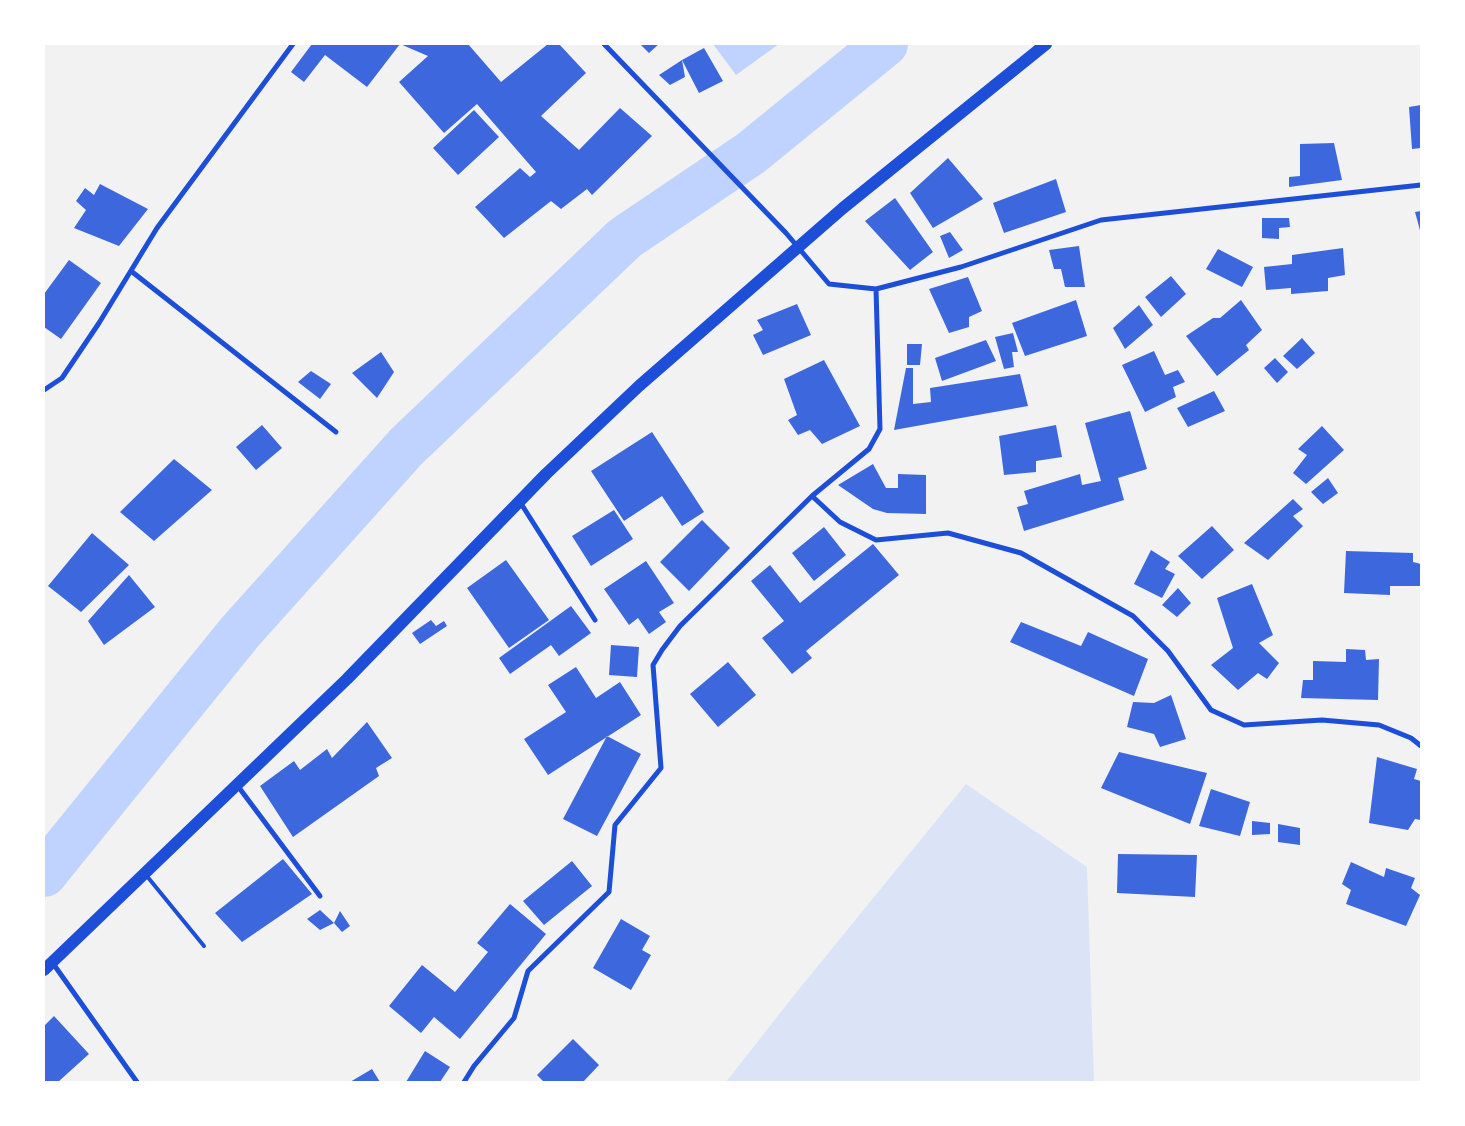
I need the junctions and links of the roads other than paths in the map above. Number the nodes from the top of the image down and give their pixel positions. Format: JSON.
{"nodes":[{"id":1,"x":293,"y":44,"type":"edge"},
{"id":2,"x":604,"y":44,"type":"edge"},
{"id":3,"x":1046,"y":44,"type":"edge"},
{"id":4,"x":1421,"y":185,"type":"edge"},
{"id":5,"x":798,"y":247,"type":"junction"},
{"id":6,"x":131,"y":270,"type":"junction"},
{"id":7,"x":876,"y":289,"type":"junction"},
{"id":8,"x":44,"y":390,"type":"edge"},
{"id":9,"x":336,"y":432,"type":"dead end"},
{"id":10,"x":812,"y":496,"type":"junction"},
{"id":11,"x":520,"y":501,"type":"junction"},
{"id":12,"x":595,"y":620,"type":"dead end"},
{"id":13,"x":1421,"y":746,"type":"edge"},
{"id":14,"x":236,"y":785,"type":"junction"},
{"id":15,"x":144,"y":874,"type":"junction"},
{"id":16,"x":320,"y":896,"type":"dead end"},
{"id":17,"x":204,"y":946,"type":"dead end"},
{"id":18,"x":48,"y":966,"type":"edge"},
{"id":19,"x":137,"y":1082,"type":"edge"},
{"id":20,"x":464,"y":1082,"type":"edge"}],
"edges":[{"from":1,"to":6,"type":"street"},
{"from":2,"to":5,"type":"street"},
{"from":3,"to":5,"type":"main road"},
{"from":4,"to":7,"type":"street"},
{"from":5,"to":7,"type":"street"},
{"from":5,"to":11,"type":"main road"},
{"from":6,"to":8,"type":"street"},
{"from":6,"to":9,"type":"street"},
{"from":7,"to":10,"type":"street"},
{"from":10,"to":13,"type":"street"},
{"from":10,"to":20,"type":"street"},
{"from":11,"to":12,"type":"street"},
{"from":11,"to":14,"type":"main road"},
{"from":14,"to":15,"type":"main road"},
{"from":14,"to":16,"type":"street"},
{"from":15,"to":17,"type":"lane"},
{"from":15,"to":18,"type":"main road"},
{"from":18,"to":19,"type":"street"}]}
